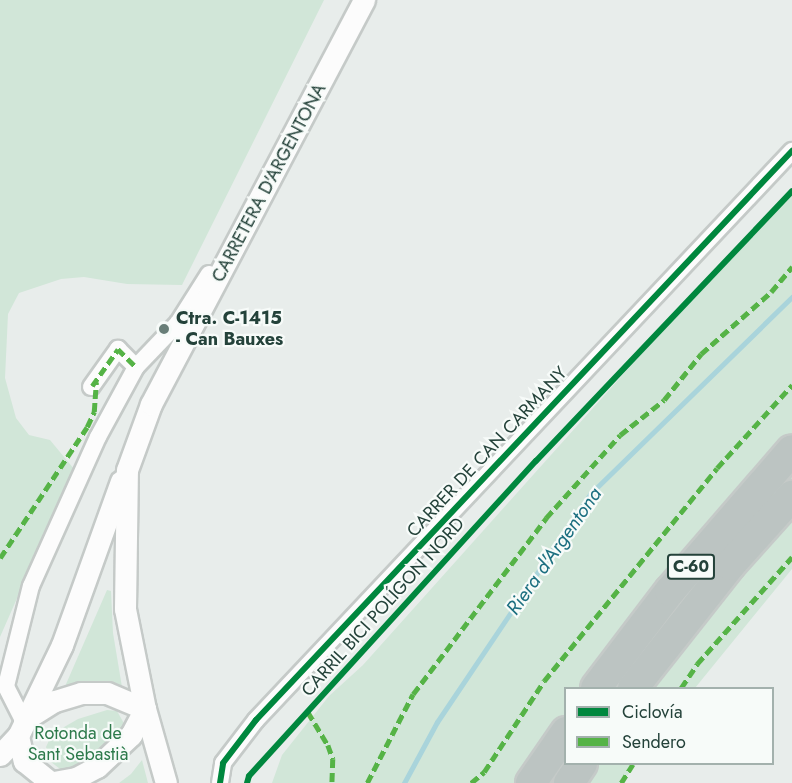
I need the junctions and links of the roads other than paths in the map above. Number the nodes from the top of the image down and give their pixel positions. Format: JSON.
{"nodes":[{"id":1,"x":364,"y":0,"type":"edge"},
{"id":2,"x":792,"y":152,"type":"edge"},
{"id":3,"x":233,"y":252,"type":"junction"},
{"id":4,"x":136,"y":368,"type":"junction"},
{"id":5,"x":91,"y":387,"type":"dead end"},
{"id":6,"x":792,"y":450,"type":"edge"},
{"id":7,"x":127,"y":470,"type":"junction"},
{"id":8,"x":792,"y":496,"type":"edge"},
{"id":9,"x":597,"y":687,"type":"edge"},
{"id":10,"x":634,"y":687,"type":"edge"},
{"id":11,"x":145,"y":709,"type":"junction"},
{"id":12,"x":20,"y":728,"type":"junction"},
{"id":13,"x":564,"y":735,"type":"edge"},
{"id":14,"x":0,"y":755,"type":"edge"},
{"id":15,"x":581,"y":765,"type":"edge"},
{"id":16,"x":49,"y":783,"type":"edge"},
{"id":17,"x":166,"y":783,"type":"edge"},
{"id":18,"x":220,"y":783,"type":"edge"},
{"id":19,"x":531,"y":783,"type":"edge"},
{"id":20,"x":569,"y":783,"type":"edge"}],
"edges":[{"from":1,"to":3,"type":"street","name":"CARRETERA D'ARGENTONA"},
{"from":2,"to":18,"type":"street","name":"CARRER DE CAN CARMANY"},
{"from":3,"to":4,"type":"street"},
{"from":3,"to":7,"type":"street","name":"CARRETERA D'ARGENTONA"},
{"from":4,"to":5,"type":"street"},
{"from":4,"to":12,"type":"street"},
{"from":6,"to":9,"type":"highway","number":"C-60"},
{"from":7,"to":11,"type":"street","name":"CARRETERA D'ARGENTONA"},
{"from":7,"to":12,"type":"street"},
{"from":8,"to":10,"type":"highway","number":"C-60"},
{"from":11,"to":12,"type":"street"},
{"from":11,"to":16,"type":"street"},
{"from":11,"to":17,"type":"street","name":"CARRETERA D'ARGENTONA"},
{"from":12,"to":14,"type":"street"},
{"from":12,"to":16,"type":"street"},
{"from":13,"to":19,"type":"highway"},
{"from":15,"to":20,"type":"highway"}]}
